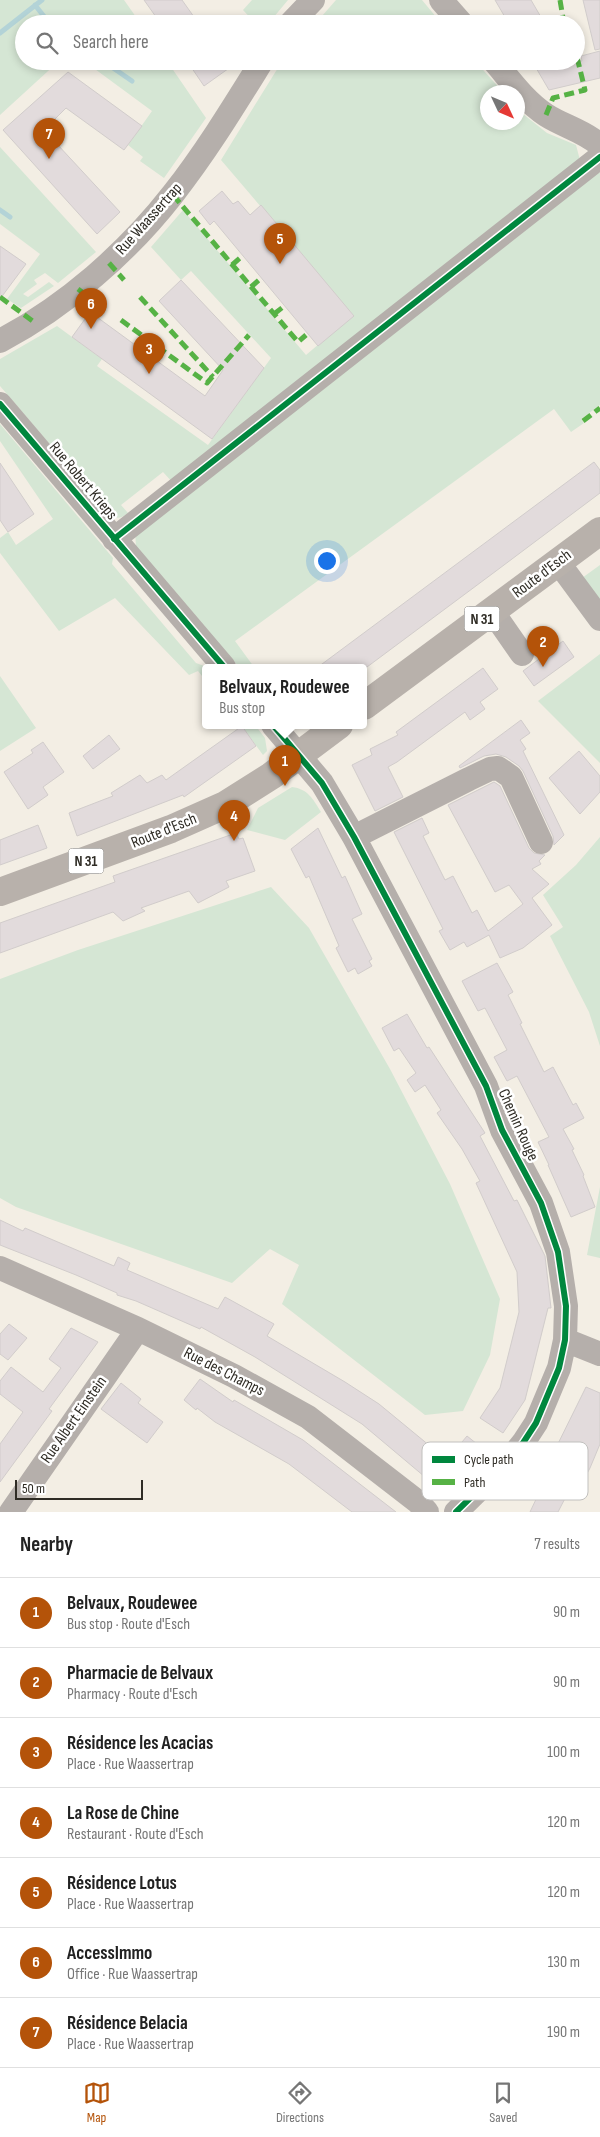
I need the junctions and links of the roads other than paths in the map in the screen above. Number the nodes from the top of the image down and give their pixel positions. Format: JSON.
{"nodes":[{"id":1,"x":313,"y":0,"type":"edge"},
{"id":2,"x":442,"y":0,"type":"edge"},
{"id":3,"x":299,"y":15,"type":"edge"},
{"id":4,"x":454,"y":15,"type":"edge"},
{"id":5,"x":256,"y":70,"type":"edge"},
{"id":6,"x":502,"y":70,"type":"edge"},
{"id":7,"x":600,"y":145,"type":"edge"},
{"id":8,"x":600,"y":157,"type":"edge"},
{"id":9,"x":0,"y":341,"type":"edge"},
{"id":10,"x":0,"y":404,"type":"edge"},
{"id":11,"x":600,"y":530,"type":"edge"},
{"id":12,"x":114,"y":539,"type":"junction"},
{"id":13,"x":558,"y":562,"type":"junction"},
{"id":14,"x":492,"y":611,"type":"junction"},
{"id":15,"x":600,"y":619,"type":"edge"},
{"id":16,"x":522,"y":654,"type":"dead end"},
{"id":17,"x":221,"y":664,"type":"edge"},
{"id":18,"x":367,"y":704,"type":"edge"},
{"id":19,"x":276,"y":729,"type":"edge"},
{"id":20,"x":334,"y":729,"type":"edge"},
{"id":21,"x":299,"y":755,"type":"junction"},
{"id":22,"x":354,"y":837,"type":"junction"},
{"id":23,"x":541,"y":842,"type":"dead end"},
{"id":24,"x":0,"y":892,"type":"edge"},
{"id":25,"x":0,"y":1268,"type":"edge"},
{"id":26,"x":138,"y":1329,"type":"junction"},
{"id":27,"x":565,"y":1340,"type":"junction"},
{"id":28,"x":600,"y":1354,"type":"edge"},
{"id":29,"x":522,"y":1442,"type":"edge"},
{"id":30,"x":468,"y":1500,"type":"edge"},
{"id":31,"x":10,"y":1512,"type":"edge"},
{"id":32,"x":427,"y":1512,"type":"edge"},
{"id":33,"x":456,"y":1512,"type":"edge"}],
"edges":[{"from":1,"to":3,"type":"street"},
{"from":2,"to":4,"type":"street"},
{"from":5,"to":9,"type":"street","name":"Rue Waassertrap"},
{"from":6,"to":7,"type":"street"},
{"from":8,"to":12,"type":"street"},
{"from":10,"to":12,"type":"street","name":"Rue Robert Krieps"},
{"from":11,"to":13,"type":"main road","name":"Route d'Esch","number":"N 31"},
{"from":12,"to":17,"type":"street","name":"Rue Robert Krieps"},
{"from":13,"to":14,"type":"main road","name":"Route d'Esch","number":"N 31"},
{"from":13,"to":15,"type":"street"},
{"from":14,"to":16,"type":"street"},
{"from":14,"to":18,"type":"main road","name":"Route d'Esch","number":"N 31"},
{"from":19,"to":21,"type":"street"},
{"from":20,"to":21,"type":"main road","name":"Route d'Esch","number":"N 31"},
{"from":21,"to":22,"type":"street","name":"Chemin Rouge"},
{"from":21,"to":24,"type":"main road","name":"Route d'Esch","number":"N 31"},
{"from":22,"to":23,"type":"street"},
{"from":22,"to":27,"type":"street","name":"Chemin Rouge"},
{"from":25,"to":26,"type":"street","name":"Rue des Champs"},
{"from":26,"to":31,"type":"street","name":"Rue Albert Einstein"},
{"from":26,"to":32,"type":"street","name":"Rue des Champs"},
{"from":27,"to":28,"type":"street"},
{"from":27,"to":29,"type":"street","name":"Chemin Rouge"},
{"from":30,"to":33,"type":"street","name":"Chemin Rouge"}]}
